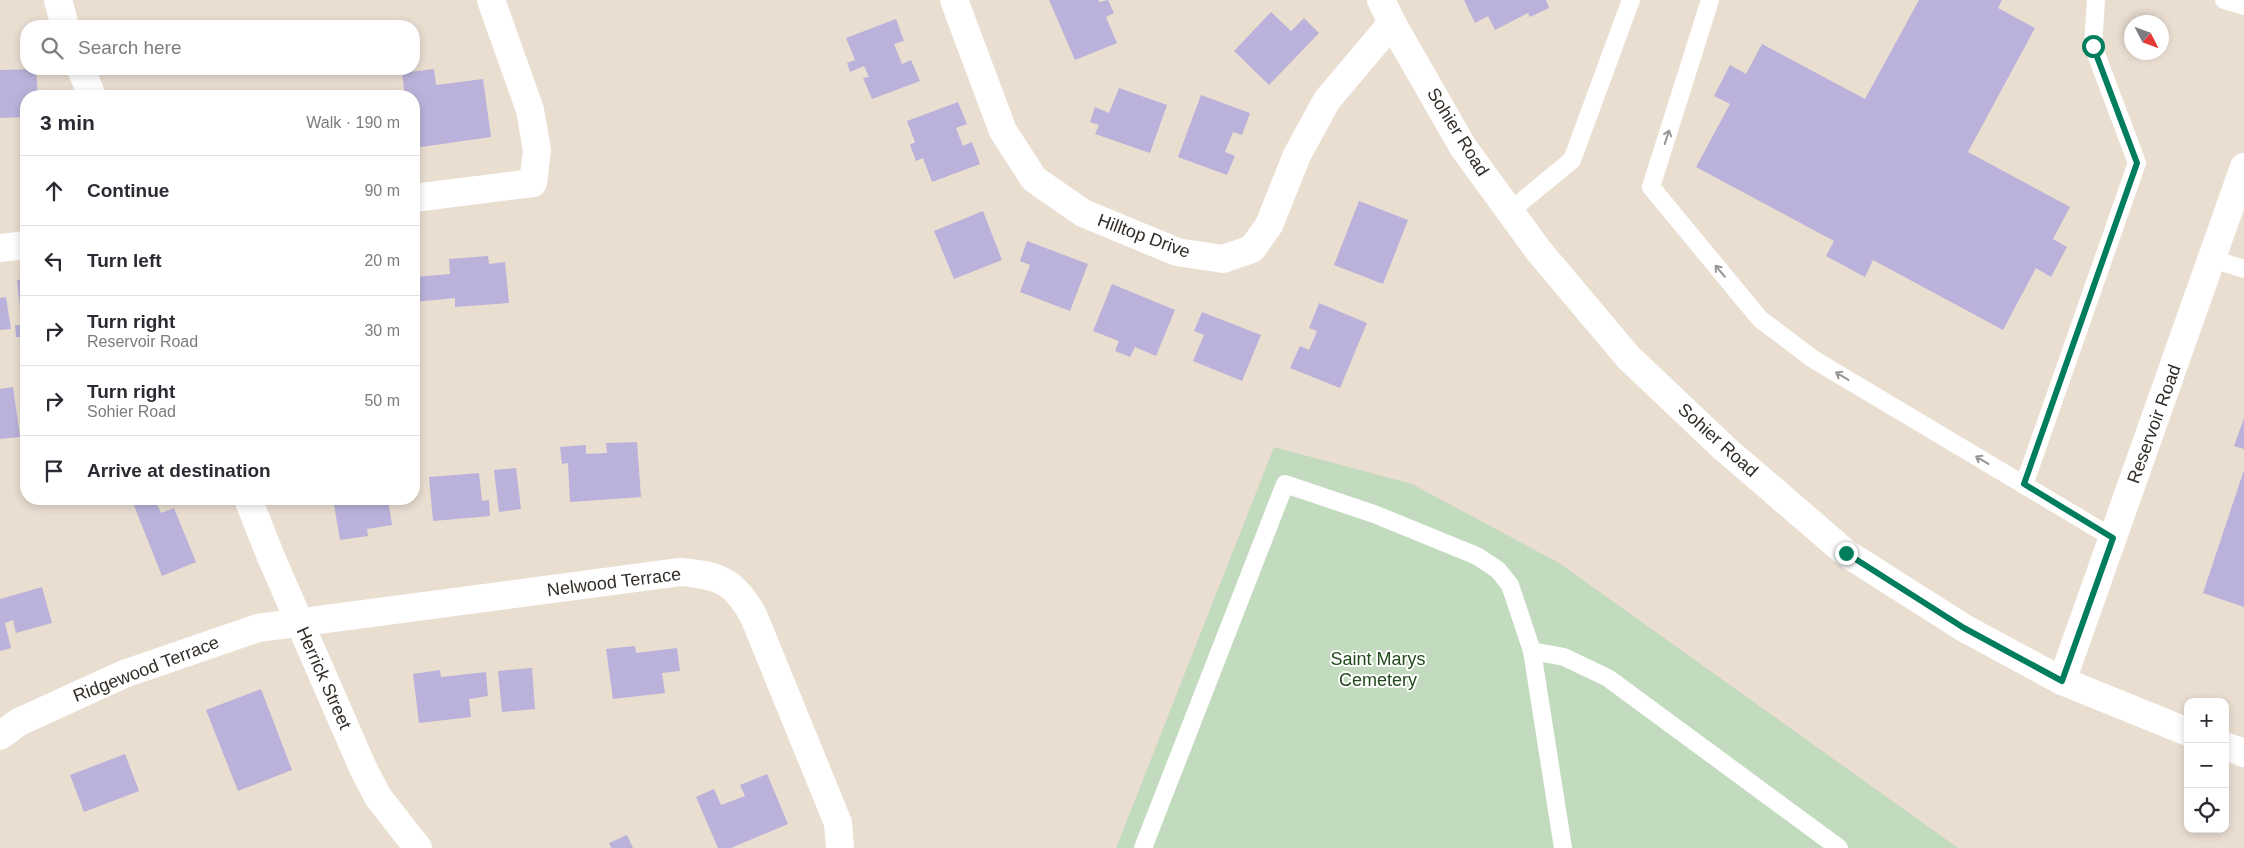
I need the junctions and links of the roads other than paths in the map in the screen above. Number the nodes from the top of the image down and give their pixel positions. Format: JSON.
{"nodes":[{"id":1,"x":58,"y":0,"type":"edge"},
{"id":2,"x":491,"y":0,"type":"edge"},
{"id":3,"x":954,"y":0,"type":"edge"},
{"id":4,"x":1631,"y":0,"type":"edge"},
{"id":5,"x":1710,"y":0,"type":"edge"},
{"id":6,"x":2096,"y":0,"type":"edge"},
{"id":7,"x":2224,"y":0,"type":"edge"},
{"id":8,"x":2244,"y":6,"type":"edge"},
{"id":9,"x":1387,"y":12,"type":"edge"},
{"id":10,"x":64,"y":20,"type":"edge"},
{"id":11,"x":83,"y":75,"type":"edge"},
{"id":12,"x":90,"y":90,"type":"edge"},
{"id":13,"x":2244,"y":167,"type":"edge"},
{"id":14,"x":420,"y":197,"type":"edge"},
{"id":15,"x":1510,"y":211,"type":"junction"},
{"id":16,"x":20,"y":246,"type":"edge"},
{"id":17,"x":0,"y":248,"type":"edge"},
{"id":18,"x":2212,"y":259,"type":"junction"},
{"id":19,"x":2244,"y":269,"type":"edge"},
{"id":20,"x":2024,"y":484,"type":"junction"},
{"id":21,"x":251,"y":505,"type":"edge"},
{"id":22,"x":2113,"y":538,"type":"junction"},
{"id":23,"x":300,"y":623,"type":"junction"},
{"id":24,"x":1532,"y":651,"type":"junction"},
{"id":25,"x":2062,"y":681,"type":"junction"},
{"id":26,"x":2184,"y":730,"type":"edge"},
{"id":27,"x":0,"y":736,"type":"edge"},
{"id":28,"x":2229,"y":747,"type":"edge"},
{"id":29,"x":2244,"y":753,"type":"edge"},
{"id":30,"x":418,"y":848,"type":"edge"},
{"id":31,"x":840,"y":848,"type":"edge"},
{"id":32,"x":1143,"y":848,"type":"edge"},
{"id":33,"x":1563,"y":848,"type":"edge"},
{"id":34,"x":1839,"y":848,"type":"edge"}],
"edges":[{"from":1,"to":10,"type":"street"},
{"from":2,"to":14,"type":"street"},
{"from":3,"to":9,"type":"street","name":"Hilltop Drive"},
{"from":4,"to":15,"type":"lane"},
{"from":20,"to":5,"type":"lane","one_way":true},
{"from":6,"to":20,"type":"lane"},
{"from":7,"to":8,"type":"lane"},
{"from":9,"to":15,"type":"street","name":"Sohier Road"},
{"from":11,"to":12,"type":"street"},
{"from":13,"to":18,"type":"street","name":"Reservoir Road"},
{"from":15,"to":25,"type":"street","name":"Sohier Road"},
{"from":16,"to":17,"type":"street"},
{"from":18,"to":19,"type":"lane"},
{"from":18,"to":22,"type":"street","name":"Reservoir Road"},
{"from":20,"to":22,"type":"lane"},
{"from":21,"to":23,"type":"street","name":"Herrick Street"},
{"from":22,"to":25,"type":"street","name":"Reservoir Road"},
{"from":23,"to":27,"type":"street","name":"Ridgewood Terrace"},
{"from":23,"to":30,"type":"street","name":"Herrick Street"},
{"from":23,"to":31,"type":"street","name":"Nelwood Terrace"},
{"from":24,"to":32,"type":"lane"},
{"from":24,"to":33,"type":"lane"},
{"from":24,"to":34,"type":"lane"},
{"from":25,"to":26,"type":"street","name":"Sohier Road"},
{"from":28,"to":29,"type":"street"}]}
